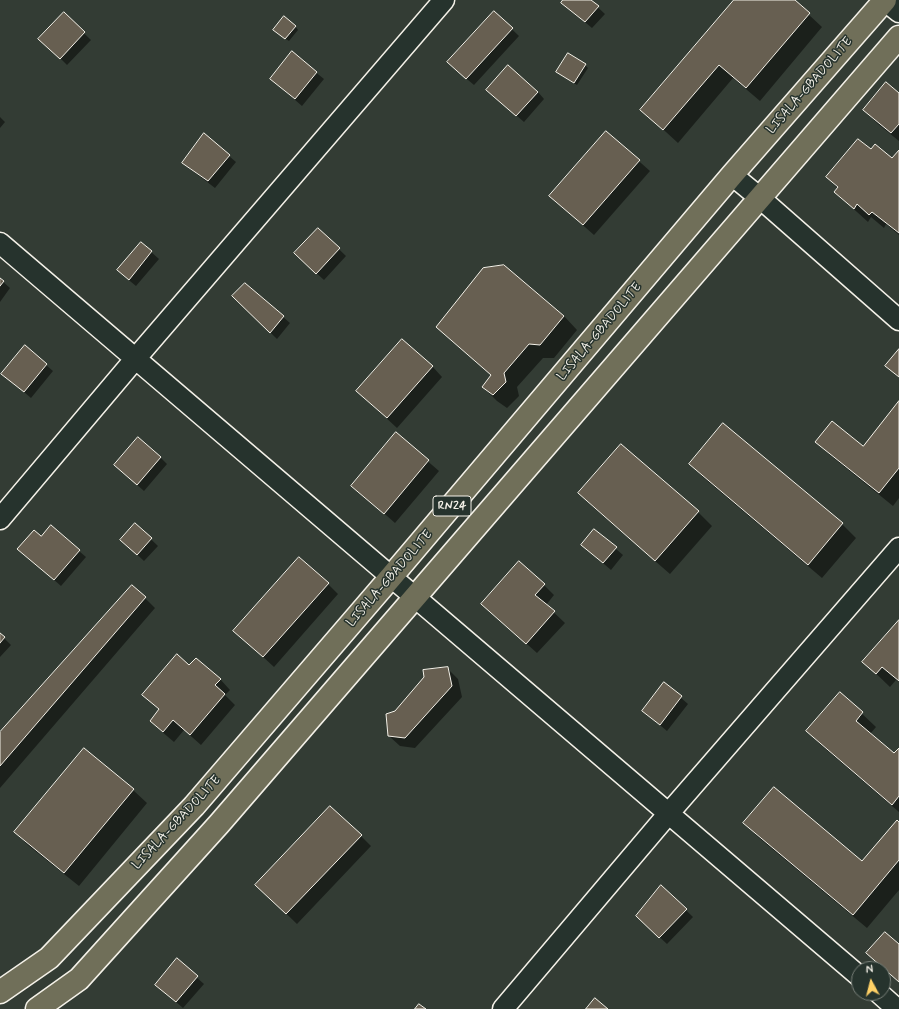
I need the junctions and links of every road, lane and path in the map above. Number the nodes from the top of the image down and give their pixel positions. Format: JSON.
{"nodes":[{"id":1,"x":444,"y":0,"type":"edge"},
{"id":2,"x":885,"y":0,"type":"edge"},
{"id":3,"x":899,"y":12,"type":"edge"},
{"id":4,"x":899,"y":37,"type":"edge"},
{"id":5,"x":732,"y":175,"type":"junction"},
{"id":6,"x":760,"y":198,"type":"junction"},
{"id":7,"x":0,"y":243,"type":"edge"},
{"id":8,"x":899,"y":320,"type":"edge"},
{"id":9,"x":136,"y":358,"type":"junction"},
{"id":10,"x":0,"y":519,"type":"edge"},
{"id":11,"x":899,"y":548,"type":"edge"},
{"id":12,"x":391,"y":578,"type":"junction"},
{"id":13,"x":415,"y":597,"type":"junction"},
{"id":14,"x":194,"y":806,"type":"junction"},
{"id":15,"x":668,"y":813,"type":"junction"},
{"id":16,"x":219,"y":824,"type":"junction"},
{"id":17,"x":851,"y":969,"type":"edge"},
{"id":18,"x":0,"y":992,"type":"edge"},
{"id":19,"x":888,"y":1001,"type":"edge"},
{"id":20,"x":37,"y":1009,"type":"edge"},
{"id":21,"x":503,"y":1009,"type":"edge"},
{"id":22,"x":897,"y":1009,"type":"edge"}],
"edges":[{"from":1,"to":9,"type":"street"},
{"from":2,"to":3,"type":"street"},
{"from":2,"to":5,"type":"main road","name":"LISALA-GBADOLITE","number":"RN24"},
{"from":4,"to":6,"type":"main road","number":"RN24"},
{"from":5,"to":6,"type":"street"},
{"from":5,"to":12,"type":"main road","name":"LISALA-GBADOLITE","number":"RN24"},
{"from":6,"to":8,"type":"street"},
{"from":6,"to":13,"type":"main road","number":"RN24"},
{"from":7,"to":9,"type":"street"},
{"from":9,"to":10,"type":"street"},
{"from":9,"to":12,"type":"street"},
{"from":11,"to":15,"type":"street"},
{"from":12,"to":13,"type":"street"},
{"from":12,"to":14,"type":"main road","name":"LISALA-GBADOLITE","number":"RN24"},
{"from":13,"to":15,"type":"street"},
{"from":13,"to":16,"type":"main road","number":"RN24"},
{"from":14,"to":16,"type":"main road"},
{"from":14,"to":18,"type":"main road","name":"LISALA-GBADOLITE","number":"RN24"},
{"from":15,"to":17,"type":"street"},
{"from":15,"to":21,"type":"street"},
{"from":16,"to":20,"type":"main road","number":"RN24"},
{"from":19,"to":22,"type":"street"}]}
